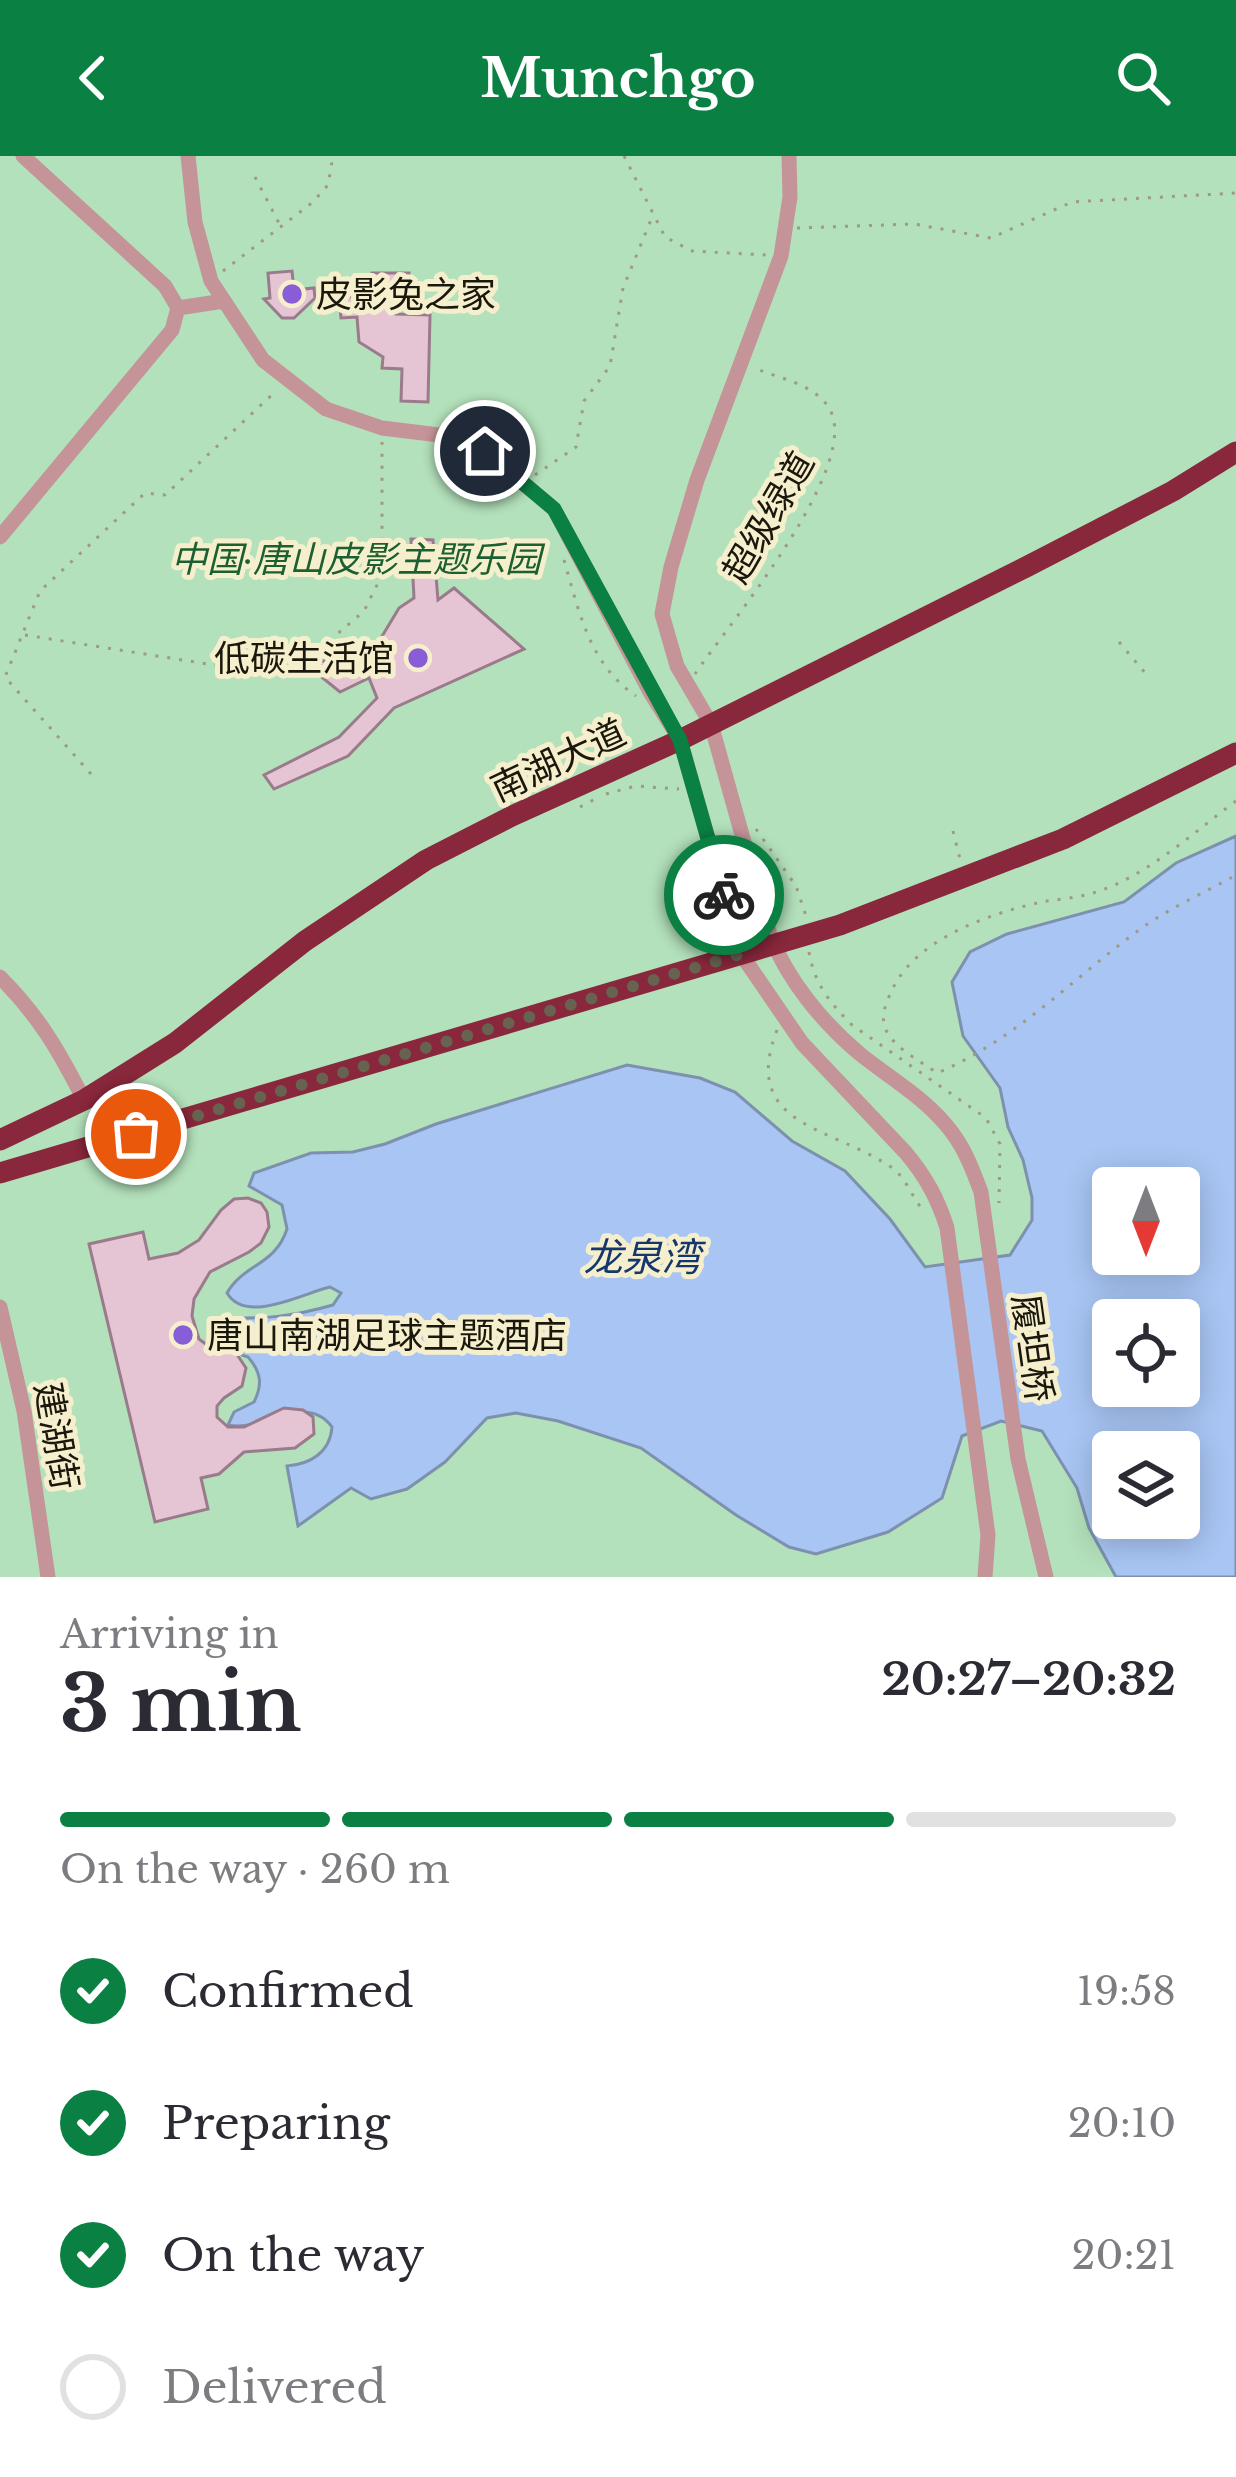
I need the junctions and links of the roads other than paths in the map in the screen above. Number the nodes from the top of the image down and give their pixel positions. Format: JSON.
{"nodes":[{"id":1,"x":23,"y":156,"type":"edge"},
{"id":2,"x":188,"y":156,"type":"edge"},
{"id":3,"x":789,"y":156,"type":"edge"},
{"id":4,"x":224,"y":301,"type":"junction"},
{"id":5,"x":178,"y":308,"type":"junction"},
{"id":6,"x":1236,"y":452,"type":"edge"},
{"id":7,"x":0,"y":536,"type":"edge"},
{"id":8,"x":711,"y":724,"type":"junction"},
{"id":9,"x":680,"y":740,"type":"junction"},
{"id":10,"x":1236,"y":753,"type":"edge"},
{"id":11,"x":774,"y":946,"type":"junction"},
{"id":12,"x":741,"y":954,"type":"junction"},
{"id":13,"x":0,"y":976,"type":"edge"},
{"id":14,"x":84,"y":1100,"type":"junction"},
{"id":15,"x":0,"y":1140,"type":"edge"},
{"id":16,"x":0,"y":1173,"type":"edge"},
{"id":17,"x":0,"y":1307,"type":"edge"},
{"id":18,"x":48,"y":1577,"type":"edge"},
{"id":19,"x":985,"y":1577,"type":"edge"},
{"id":20,"x":1046,"y":1577,"type":"edge"}],
"edges":[{"from":1,"to":5,"type":"street"},
{"from":2,"to":4,"type":"street","name":"履坦桥"},
{"from":3,"to":8,"type":"street","name":"履坦桥"},
{"from":4,"to":5,"type":"street"},
{"from":4,"to":9,"type":"street","name":"履坦桥"},
{"from":5,"to":7,"type":"street"},
{"from":6,"to":8,"type":"highway","name":"南湖大道"},
{"from":8,"to":9,"type":"highway","name":"南湖大道"},
{"from":8,"to":11,"type":"street","name":"履坦桥"},
{"from":9,"to":12,"type":"street","name":"履坦桥"},
{"from":9,"to":14,"type":"highway","name":"南湖大道"},
{"from":10,"to":11,"type":"highway"},
{"from":11,"to":12,"type":"highway"},
{"from":11,"to":20,"type":"street","name":"履坦桥"},
{"from":12,"to":16,"type":"highway"},
{"from":12,"to":19,"type":"street","name":"履坦桥"},
{"from":13,"to":14,"type":"street"},
{"from":14,"to":15,"type":"highway","name":"南湖大道"},
{"from":17,"to":18,"type":"street","name":"建湖街"}]}
